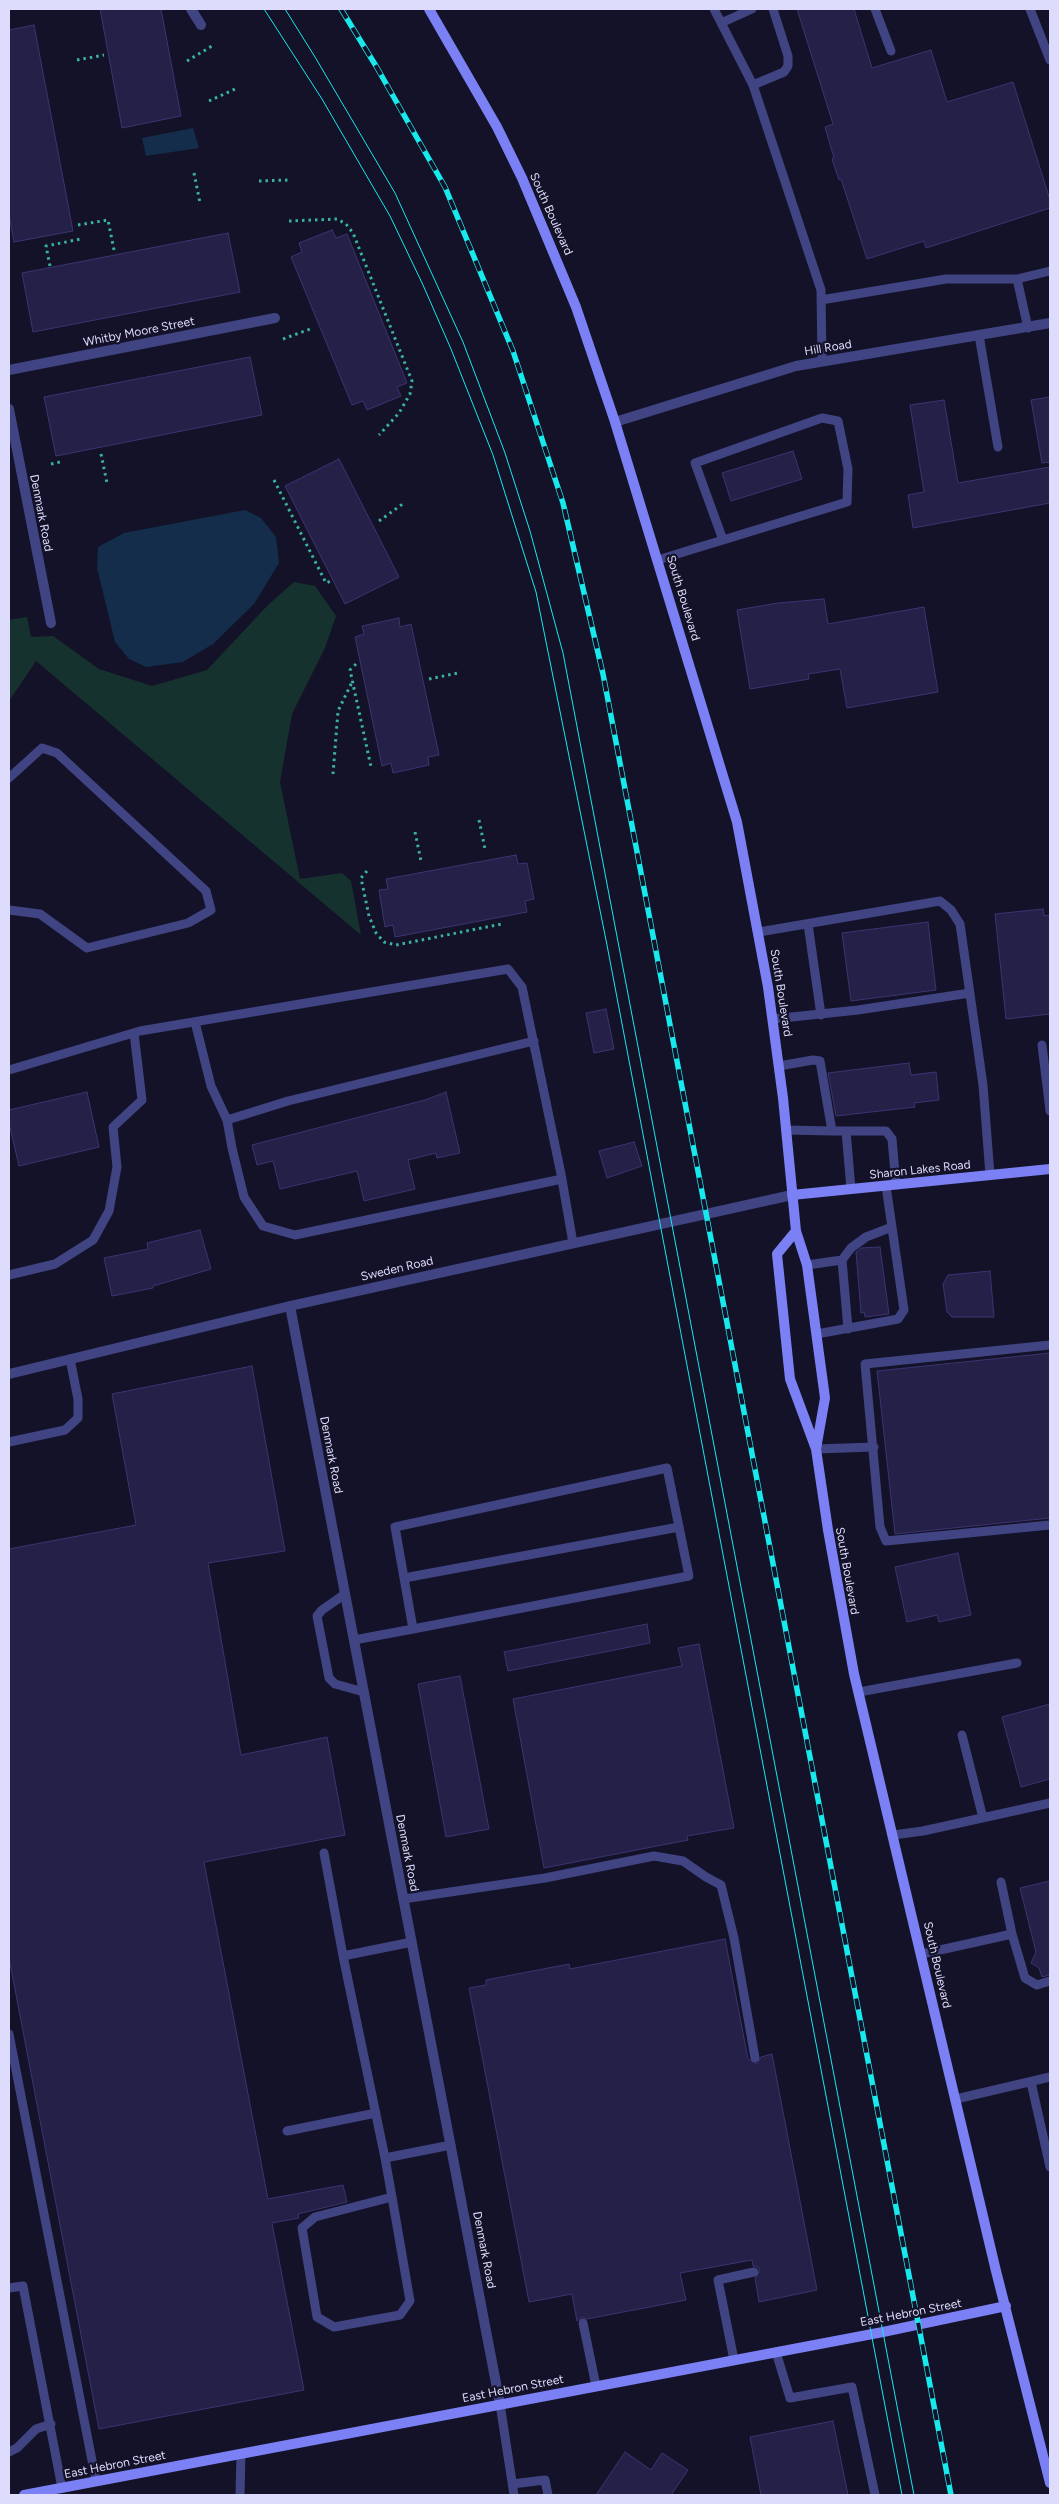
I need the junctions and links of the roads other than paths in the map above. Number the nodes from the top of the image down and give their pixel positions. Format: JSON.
{"nodes":[{"id":1,"x":191,"y":9,"type":"edge"},
{"id":2,"x":429,"y":9,"type":"edge"},
{"id":3,"x":714,"y":9,"type":"edge"},
{"id":4,"x":752,"y":9,"type":"edge"},
{"id":5,"x":772,"y":9,"type":"edge"},
{"id":6,"x":875,"y":9,"type":"edge"},
{"id":7,"x":1030,"y":9,"type":"edge"},
{"id":8,"x":721,"y":23,"type":"junction"},
{"id":9,"x":201,"y":25,"type":"dead end"},
{"id":10,"x":891,"y":52,"type":"dead end"},
{"id":11,"x":1050,"y":60,"type":"edge"},
{"id":12,"x":753,"y":85,"type":"junction"},
{"id":13,"x":1050,"y":271,"type":"edge"},
{"id":14,"x":1017,"y":279,"type":"junction"},
{"id":15,"x":821,"y":300,"type":"junction"},
{"id":16,"x":275,"y":318,"type":"dead end"},
{"id":17,"x":1050,"y":323,"type":"edge"},
{"id":18,"x":1028,"y":328,"type":"junction"},
{"id":19,"x":979,"y":335,"type":"junction"},
{"id":20,"x":822,"y":362,"type":"junction"},
{"id":21,"x":9,"y":370,"type":"edge"},
{"id":22,"x":9,"y":409,"type":"edge"},
{"id":23,"x":615,"y":422,"type":"junction"},
{"id":24,"x":998,"y":447,"type":"dead end"},
{"id":25,"x":723,"y":540,"type":"junction"},
{"id":26,"x":658,"y":560,"type":"junction"},
{"id":27,"x":50,"y":623,"type":"dead end"},
{"id":28,"x":9,"y":778,"type":"edge"},
{"id":29,"x":9,"y":910,"type":"edge"},
{"id":30,"x":808,"y":924,"type":"junction"},
{"id":31,"x":759,"y":932,"type":"junction"},
{"id":32,"x":970,"y":993,"type":"junction"},
{"id":33,"x":821,"y":1015,"type":"junction"},
{"id":34,"x":773,"y":1019,"type":"junction"},
{"id":35,"x":195,"y":1022,"type":"junction"},
{"id":36,"x":134,"y":1033,"type":"junction"},
{"id":37,"x":534,"y":1041,"type":"junction"},
{"id":38,"x":1042,"y":1045,"type":"dead end"},
{"id":39,"x":779,"y":1066,"type":"junction"},
{"id":40,"x":9,"y":1070,"type":"edge"},
{"id":41,"x":1050,"y":1111,"type":"edge"},
{"id":42,"x":226,"y":1120,"type":"junction"},
{"id":43,"x":786,"y":1130,"type":"junction"},
{"id":44,"x":832,"y":1130,"type":"junction"},
{"id":45,"x":846,"y":1131,"type":"junction"},
{"id":46,"x":1050,"y":1169,"type":"edge"},
{"id":47,"x":990,"y":1176,"type":"junction"},
{"id":48,"x":562,"y":1179,"type":"junction"},
{"id":49,"x":891,"y":1186,"type":"junction"},
{"id":50,"x":851,"y":1189,"type":"junction"},
{"id":51,"x":792,"y":1195,"type":"junction"},
{"id":52,"x":892,"y":1226,"type":"junction"},
{"id":53,"x":796,"y":1231,"type":"junction"},
{"id":54,"x":573,"y":1243,"type":"junction"},
{"id":55,"x":842,"y":1260,"type":"junction"},
{"id":56,"x":807,"y":1265,"type":"junction"},
{"id":57,"x":9,"y":1275,"type":"edge"},
{"id":58,"x":290,"y":1306,"type":"junction"},
{"id":59,"x":848,"y":1329,"type":"junction"},
{"id":60,"x":817,"y":1334,"type":"junction"},
{"id":61,"x":1050,"y":1345,"type":"edge"},
{"id":62,"x":70,"y":1359,"type":"junction"},
{"id":63,"x":9,"y":1374,"type":"edge"},
{"id":64,"x":9,"y":1442,"type":"edge"},
{"id":65,"x":874,"y":1447,"type":"junction"},
{"id":66,"x":816,"y":1449,"type":"junction"},
{"id":67,"x":1050,"y":1525,"type":"edge"},
{"id":68,"x":679,"y":1527,"type":"junction"},
{"id":69,"x":404,"y":1578,"type":"junction"},
{"id":70,"x":345,"y":1594,"type":"junction"},
{"id":71,"x":413,"y":1629,"type":"junction"},
{"id":72,"x":354,"y":1640,"type":"junction"},
{"id":73,"x":1017,"y":1663,"type":"dead end"},
{"id":74,"x":364,"y":1692,"type":"junction"},
{"id":75,"x":859,"y":1692,"type":"junction"},
{"id":76,"x":962,"y":1735,"type":"dead end"},
{"id":77,"x":1050,"y":1803,"type":"edge"},
{"id":78,"x":983,"y":1818,"type":"junction"},
{"id":79,"x":893,"y":1835,"type":"junction"},
{"id":80,"x":324,"y":1853,"type":"dead end"},
{"id":81,"x":1001,"y":1882,"type":"dead end"},
{"id":82,"x":403,"y":1899,"type":"junction"},
{"id":83,"x":1012,"y":1934,"type":"junction"},
{"id":84,"x":412,"y":1942,"type":"junction"},
{"id":85,"x":922,"y":1954,"type":"junction"},
{"id":86,"x":343,"y":1956,"type":"junction"},
{"id":87,"x":1050,"y":1981,"type":"edge"},
{"id":88,"x":9,"y":2034,"type":"edge"},
{"id":89,"x":755,"y":2058,"type":"dead end"},
{"id":90,"x":1050,"y":2077,"type":"edge"},
{"id":91,"x":1030,"y":2082,"type":"junction"},
{"id":92,"x":956,"y":2099,"type":"junction"},
{"id":93,"x":376,"y":2113,"type":"junction"},
{"id":94,"x":287,"y":2131,"type":"dead end"},
{"id":95,"x":451,"y":2145,"type":"junction"},
{"id":96,"x":1048,"y":2151,"type":"edge"},
{"id":97,"x":385,"y":2158,"type":"junction"},
{"id":98,"x":1050,"y":2167,"type":"edge"},
{"id":99,"x":392,"y":2197,"type":"junction"},
{"id":100,"x":754,"y":2272,"type":"dead end"},
{"id":101,"x":9,"y":2288,"type":"edge"},
{"id":102,"x":1006,"y":2306,"type":"junction"},
{"id":103,"x":583,"y":2323,"type":"dead end"},
{"id":104,"x":776,"y":2352,"type":"junction"},
{"id":105,"x":734,"y":2360,"type":"junction"},
{"id":106,"x":596,"y":2386,"type":"junction"},
{"id":107,"x":500,"y":2404,"type":"junction"},
{"id":108,"x":51,"y":2424,"type":"junction"},
{"id":109,"x":13,"y":2450,"type":"edge"},
{"id":110,"x":241,"y":2454,"type":"junction"},
{"id":111,"x":96,"y":2481,"type":"junction"},
{"id":112,"x":1050,"y":2483,"type":"edge"},
{"id":113,"x":512,"y":2484,"type":"junction"},
{"id":114,"x":62,"y":2488,"type":"junction"},
{"id":115,"x":29,"y":2495,"type":"edge"},
{"id":116,"x":240,"y":2495,"type":"edge"},
{"id":117,"x":514,"y":2495,"type":"edge"},
{"id":118,"x":548,"y":2495,"type":"edge"},
{"id":119,"x":874,"y":2495,"type":"edge"}],
"edges":[{"from":1,"to":9,"type":"street"},
{"from":2,"to":23,"type":"main road","name":"South Boulevard"},
{"from":3,"to":8,"type":"lane"},
{"from":4,"to":8,"type":"lane"},
{"from":5,"to":12,"type":"lane"},
{"from":6,"to":10,"type":"lane"},
{"from":7,"to":11,"type":"lane"},
{"from":8,"to":12,"type":"lane"},
{"from":12,"to":15,"type":"lane"},
{"from":13,"to":14,"type":"lane"},
{"from":14,"to":15,"type":"lane"},
{"from":14,"to":18,"type":"lane"},
{"from":15,"to":20,"type":"lane"},
{"from":16,"to":21,"type":"street","name":"Whitby Moore Street"},
{"from":17,"to":18,"type":"street","name":"Hill Road"},
{"from":18,"to":19,"type":"street","name":"Hill Road"},
{"from":19,"to":20,"type":"street","name":"Hill Road"},
{"from":19,"to":24,"type":"lane"},
{"from":20,"to":23,"type":"street","name":"Hill Road"},
{"from":22,"to":27,"type":"street","name":"Denmark Road"},
{"from":23,"to":26,"type":"main road","name":"South Boulevard"},
{"from":25,"to":25,"type":"lane"},
{"from":25,"to":26,"type":"lane"},
{"from":26,"to":31,"type":"main road","name":"South Boulevard"},
{"from":28,"to":29,"type":"lane"},
{"from":30,"to":31,"type":"lane"},
{"from":30,"to":32,"type":"lane"},
{"from":30,"to":33,"type":"lane"},
{"from":31,"to":34,"type":"main road","name":"South Boulevard"},
{"from":32,"to":33,"type":"lane"},
{"from":32,"to":47,"type":"lane"},
{"from":33,"to":34,"type":"lane"},
{"from":34,"to":39,"type":"main road","name":"South Boulevard"},
{"from":35,"to":36,"type":"lane"},
{"from":35,"to":37,"type":"lane"},
{"from":35,"to":42,"type":"lane"},
{"from":36,"to":40,"type":"lane"},
{"from":36,"to":57,"type":"lane"},
{"from":37,"to":42,"type":"lane"},
{"from":37,"to":48,"type":"lane"},
{"from":38,"to":41,"type":"lane"},
{"from":39,"to":43,"type":"main road","name":"South Boulevard"},
{"from":39,"to":44,"type":"lane"},
{"from":42,"to":48,"type":"lane"},
{"from":43,"to":44,"type":"lane"},
{"from":43,"to":51,"type":"main road","name":"South Boulevard"},
{"from":44,"to":45,"type":"lane"},
{"from":45,"to":49,"type":"lane"},
{"from":45,"to":50,"type":"lane"},
{"from":46,"to":47,"type":"main road","name":"Sharon Lakes Road"},
{"from":47,"to":49,"type":"main road","name":"Sharon Lakes Road"},
{"from":48,"to":54,"type":"lane"},
{"from":49,"to":50,"type":"main road","name":"Sharon Lakes Road"},
{"from":49,"to":52,"type":"lane"},
{"from":50,"to":51,"type":"main road","name":"Sharon Lakes Road"},
{"from":51,"to":53,"type":"main road","name":"South Boulevard"},
{"from":51,"to":54,"type":"street","name":"Sweden Road"},
{"from":52,"to":55,"type":"lane"},
{"from":52,"to":59,"type":"lane"},
{"from":53,"to":56,"type":"main road","name":"South Boulevard"},
{"from":53,"to":66,"type":"main road","name":"South Boulevard"},
{"from":54,"to":58,"type":"street","name":"Sweden Road"},
{"from":55,"to":56,"type":"lane"},
{"from":55,"to":59,"type":"lane"},
{"from":56,"to":60,"type":"main road","name":"South Boulevard"},
{"from":58,"to":62,"type":"street","name":"Sweden Road"},
{"from":58,"to":70,"type":"street","name":"Denmark Road"},
{"from":59,"to":60,"type":"lane"},
{"from":60,"to":66,"type":"main road","name":"South Boulevard"},
{"from":61,"to":65,"type":"lane"},
{"from":62,"to":63,"type":"street","name":"Sweden Road"},
{"from":62,"to":64,"type":"lane"},
{"from":65,"to":66,"type":"lane"},
{"from":65,"to":67,"type":"lane"},
{"from":66,"to":75,"type":"main road","name":"South Boulevard"},
{"from":68,"to":69,"type":"lane"},
{"from":68,"to":69,"type":"lane"},
{"from":68,"to":71,"type":"lane"},
{"from":69,"to":71,"type":"lane"},
{"from":70,"to":72,"type":"street","name":"Denmark Road"},
{"from":70,"to":74,"type":"lane"},
{"from":71,"to":72,"type":"lane"},
{"from":72,"to":74,"type":"street","name":"Denmark Road"},
{"from":73,"to":75,"type":"lane"},
{"from":74,"to":82,"type":"street","name":"Denmark Road"},
{"from":75,"to":79,"type":"main road","name":"South Boulevard"},
{"from":76,"to":78,"type":"lane"},
{"from":77,"to":78,"type":"lane"},
{"from":78,"to":79,"type":"lane"},
{"from":79,"to":85,"type":"main road","name":"South Boulevard"},
{"from":80,"to":86,"type":"lane"},
{"from":81,"to":83,"type":"lane"},
{"from":82,"to":84,"type":"street","name":"Denmark Road"},
{"from":82,"to":89,"type":"lane"},
{"from":83,"to":85,"type":"lane"},
{"from":83,"to":87,"type":"lane"},
{"from":84,"to":86,"type":"lane"},
{"from":84,"to":95,"type":"street","name":"Denmark Road"},
{"from":85,"to":92,"type":"main road","name":"South Boulevard"},
{"from":86,"to":93,"type":"lane"},
{"from":88,"to":111,"type":"lane"},
{"from":90,"to":91,"type":"lane"},
{"from":91,"to":92,"type":"lane"},
{"from":91,"to":96,"type":"lane"},
{"from":92,"to":102,"type":"main road","name":"South Boulevard"},
{"from":93,"to":94,"type":"lane"},
{"from":93,"to":97,"type":"lane"},
{"from":95,"to":97,"type":"lane"},
{"from":95,"to":107,"type":"street","name":"Denmark Road"},
{"from":96,"to":98,"type":"lane"},
{"from":97,"to":99,"type":"lane"},
{"from":99,"to":99,"type":"lane"},
{"from":100,"to":105,"type":"lane"},
{"from":101,"to":108,"type":"lane"},
{"from":102,"to":104,"type":"main road","name":"East Hebron Street"},
{"from":102,"to":112,"type":"main road","name":"South Boulevard"},
{"from":103,"to":106,"type":"lane"},
{"from":104,"to":105,"type":"main road","name":"East Hebron Street"},
{"from":104,"to":119,"type":"lane"},
{"from":105,"to":106,"type":"main road","name":"East Hebron Street"},
{"from":106,"to":107,"type":"main road","name":"East Hebron Street"},
{"from":107,"to":110,"type":"main road","name":"East Hebron Street"},
{"from":107,"to":113,"type":"lane"},
{"from":108,"to":109,"type":"lane"},
{"from":108,"to":114,"type":"lane"},
{"from":110,"to":111,"type":"main road","name":"East Hebron Street"},
{"from":110,"to":116,"type":"lane"},
{"from":111,"to":114,"type":"main road","name":"East Hebron Street"},
{"from":113,"to":117,"type":"lane"},
{"from":113,"to":118,"type":"lane"},
{"from":114,"to":115,"type":"main road","name":"East Hebron Street"}]}
